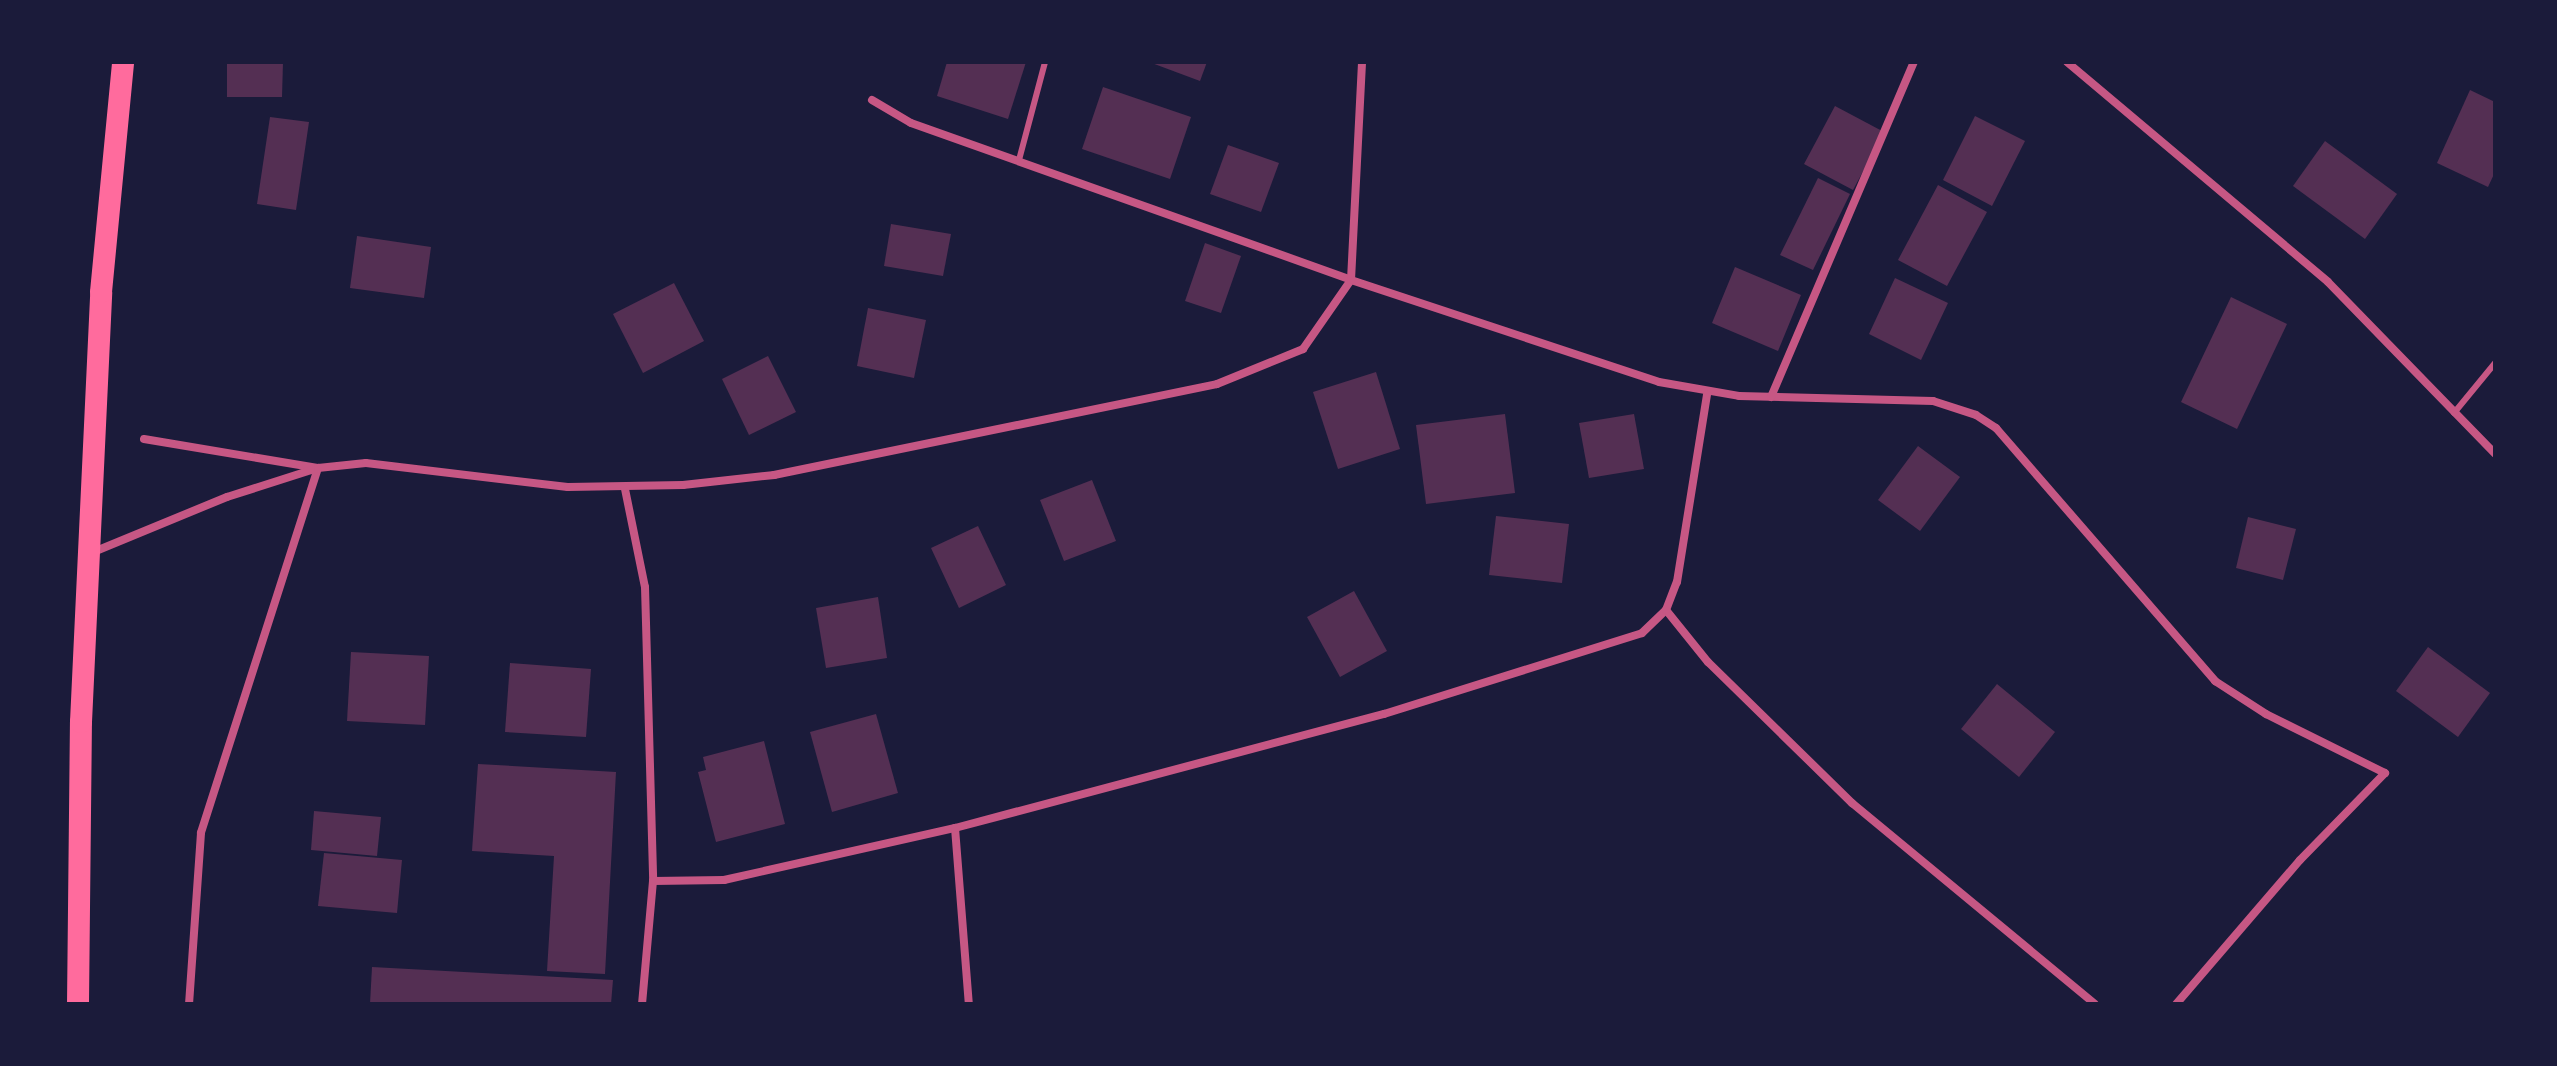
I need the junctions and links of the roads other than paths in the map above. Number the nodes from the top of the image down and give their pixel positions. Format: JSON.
{"nodes":[{"id":1,"x":123,"y":62,"type":"edge"},
{"id":2,"x":1045,"y":62,"type":"edge"},
{"id":3,"x":1362,"y":62,"type":"edge"},
{"id":4,"x":1914,"y":62,"type":"edge"},
{"id":5,"x":2067,"y":62,"type":"edge"},
{"id":6,"x":872,"y":100,"type":"dead end"},
{"id":7,"x":1019,"y":160,"type":"junction"},
{"id":8,"x":1351,"y":280,"type":"junction"},
{"id":9,"x":2495,"y":363,"type":"edge"},
{"id":10,"x":1707,"y":394,"type":"junction"},
{"id":11,"x":1771,"y":397,"type":"junction"},
{"id":12,"x":2454,"y":413,"type":"junction"},
{"id":13,"x":144,"y":439,"type":"dead end"},
{"id":14,"x":2495,"y":454,"type":"edge"},
{"id":15,"x":318,"y":468,"type":"junction"},
{"id":16,"x":625,"y":489,"type":"junction"},
{"id":17,"x":91,"y":553,"type":"junction"},
{"id":18,"x":1666,"y":610,"type":"junction"},
{"id":19,"x":955,"y":828,"type":"junction"},
{"id":20,"x":653,"y":881,"type":"junction"},
{"id":21,"x":78,"y":1004,"type":"edge"},
{"id":22,"x":189,"y":1004,"type":"edge"},
{"id":23,"x":642,"y":1004,"type":"edge"},
{"id":24,"x":969,"y":1004,"type":"edge"},
{"id":25,"x":2095,"y":1004,"type":"edge"},
{"id":26,"x":2176,"y":1004,"type":"edge"}],
"edges":[{"from":1,"to":17,"type":"highway"},
{"from":2,"to":7,"type":"lane"},
{"from":3,"to":8,"type":"street"},
{"from":4,"to":11,"type":"street"},
{"from":5,"to":12,"type":"street"},
{"from":6,"to":7,"type":"street"},
{"from":7,"to":8,"type":"street"},
{"from":8,"to":10,"type":"street"},
{"from":8,"to":16,"type":"street"},
{"from":9,"to":12,"type":"lane"},
{"from":10,"to":11,"type":"street"},
{"from":10,"to":18,"type":"street"},
{"from":11,"to":26,"type":"street"},
{"from":12,"to":14,"type":"street"},
{"from":13,"to":15,"type":"street"},
{"from":15,"to":16,"type":"street"},
{"from":15,"to":17,"type":"street"},
{"from":15,"to":22,"type":"street"},
{"from":16,"to":20,"type":"street"},
{"from":17,"to":21,"type":"highway"},
{"from":18,"to":19,"type":"street"},
{"from":18,"to":25,"type":"street"},
{"from":19,"to":20,"type":"street"},
{"from":19,"to":24,"type":"street"},
{"from":20,"to":23,"type":"street"}]}
